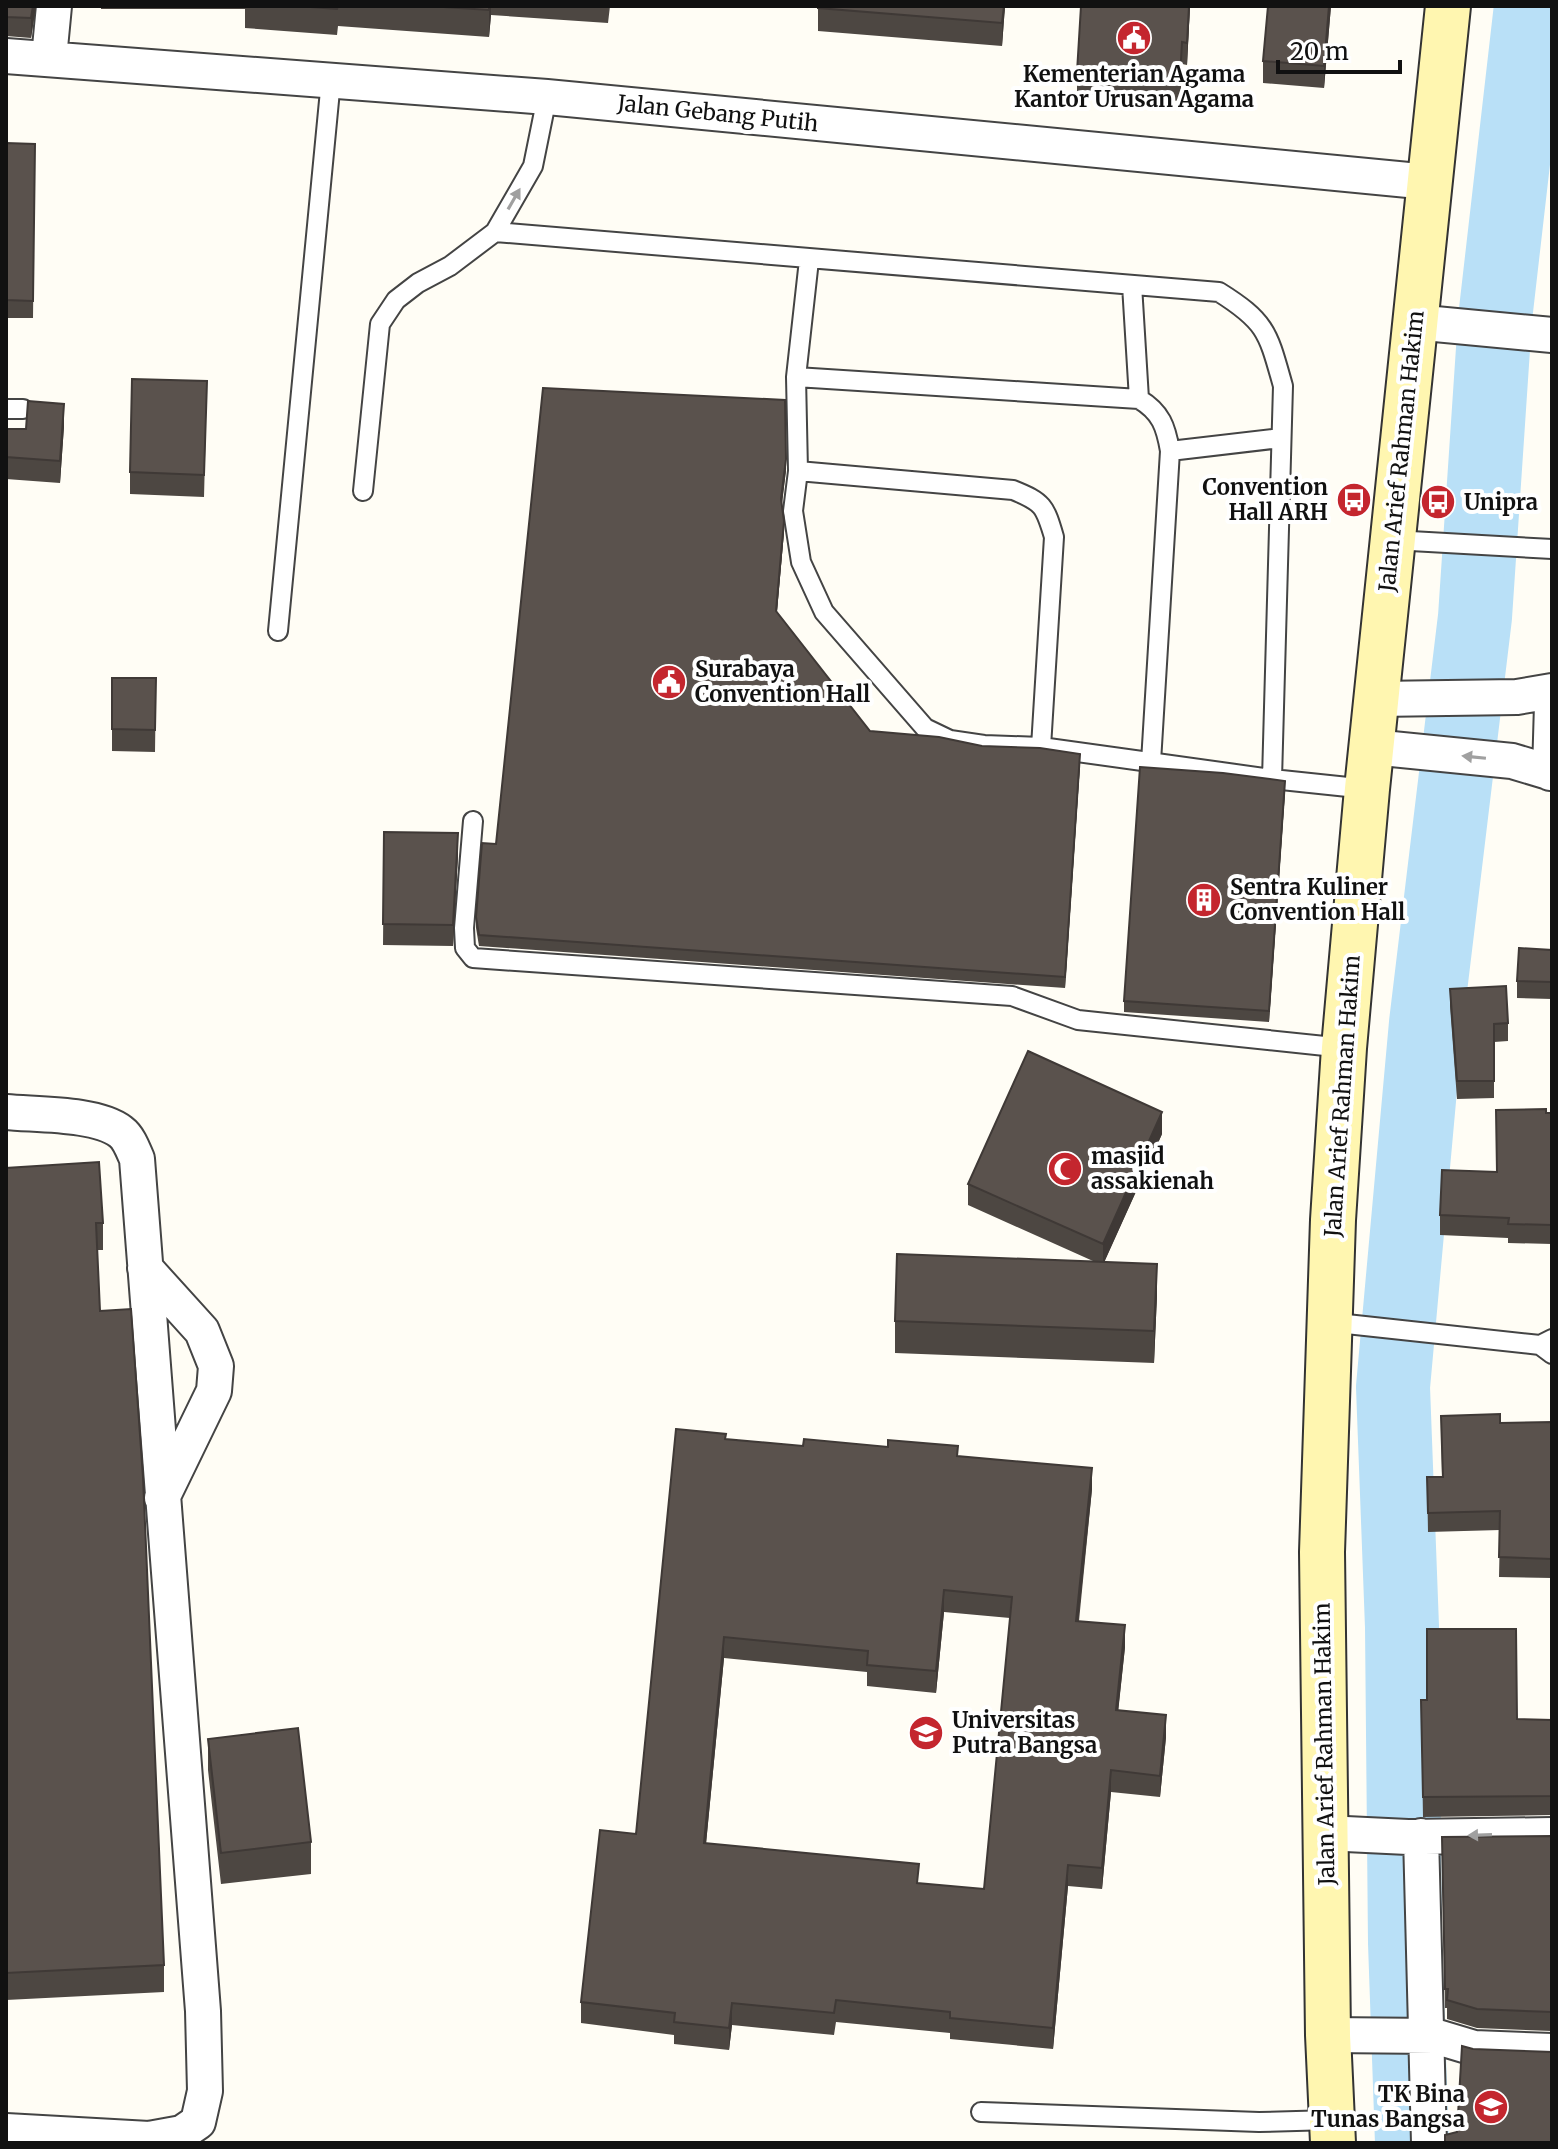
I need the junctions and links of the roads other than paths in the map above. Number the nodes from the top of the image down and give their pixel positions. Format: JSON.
{"nodes":[{"id":1,"x":54,"y":6,"type":"edge"},
{"id":2,"x":1448,"y":6,"type":"edge"},
{"id":3,"x":6,"y":56,"type":"edge"},
{"id":4,"x":49,"y":58,"type":"junction"},
{"id":5,"x":331,"y":80,"type":"junction"},
{"id":6,"x":547,"y":97,"type":"junction"},
{"id":7,"x":1429,"y":182,"type":"junction"},
{"id":8,"x":495,"y":232,"type":"junction"},
{"id":9,"x":809,"y":260,"type":"junction"},
{"id":10,"x":1132,"y":285,"type":"junction"},
{"id":11,"x":1432,"y":324,"type":"junction"},
{"id":12,"x":1551,"y":335,"type":"edge"},
{"id":13,"x":796,"y":377,"type":"junction"},
{"id":14,"x":1139,"y":399,"type":"junction"},
{"id":15,"x":1281,"y":438,"type":"junction"},
{"id":16,"x":1170,"y":451,"type":"junction"},
{"id":17,"x":798,"y":471,"type":"junction"},
{"id":18,"x":363,"y":491,"type":"dead end"},
{"id":19,"x":1393,"y":540,"type":"junction"},
{"id":20,"x":1552,"y":549,"type":"edge"},
{"id":21,"x":278,"y":631,"type":"dead end"},
{"id":22,"x":1552,"y":691,"type":"edge"},
{"id":23,"x":1377,"y":699,"type":"junction"},
{"id":24,"x":1552,"y":704,"type":"edge"},
{"id":25,"x":1041,"y":747,"type":"junction"},
{"id":26,"x":1151,"y":762,"type":"junction"},
{"id":27,"x":1369,"y":768,"type":"junction"},
{"id":28,"x":1551,"y":773,"type":"edge"},
{"id":29,"x":1272,"y":779,"type":"junction"},
{"id":30,"x":473,"y":821,"type":"dead end"},
{"id":31,"x":1344,"y":1048,"type":"junction"},
{"id":32,"x":6,"y":1112,"type":"edge"},
{"id":33,"x":145,"y":1268,"type":"junction"},
{"id":34,"x":1328,"y":1322,"type":"junction"},
{"id":35,"x":1548,"y":1346,"type":"edge"},
{"id":36,"x":162,"y":1498,"type":"junction"},
{"id":37,"x":1325,"y":1833,"type":"junction"},
{"id":38,"x":1552,"y":1835,"type":"edge"},
{"id":39,"x":1415,"y":1837,"type":"junction"},
{"id":40,"x":1328,"y":2035,"type":"junction"},
{"id":41,"x":1421,"y":2035,"type":"junction"},
{"id":42,"x":1552,"y":2051,"type":"edge"},
{"id":43,"x":981,"y":2112,"type":"dead end"},
{"id":44,"x":6,"y":2131,"type":"edge"},
{"id":45,"x":1333,"y":2132,"type":"edge"},
{"id":46,"x":1429,"y":2143,"type":"edge"}],
"edges":[{"from":1,"to":4,"type":"street"},
{"from":2,"to":7,"type":"main road","name":"Jalan Arief Rahman Hakim"},
{"from":3,"to":4,"type":"street","name":"Jalan Gebang Putih"},
{"from":4,"to":5,"type":"street","name":"Jalan Gebang Putih"},
{"from":5,"to":6,"type":"street","name":"Jalan Gebang Putih"},
{"from":5,"to":21,"type":"lane"},
{"from":6,"to":7,"type":"street","name":"Jalan Gebang Putih"},
{"from":8,"to":6,"type":"lane","one_way":true},
{"from":7,"to":11,"type":"main road","name":"Jalan Arief Rahman Hakim"},
{"from":8,"to":9,"type":"lane"},
{"from":8,"to":18,"type":"lane"},
{"from":9,"to":10,"type":"lane"},
{"from":9,"to":13,"type":"lane"},
{"from":10,"to":14,"type":"lane"},
{"from":10,"to":15,"type":"lane"},
{"from":11,"to":12,"type":"street"},
{"from":11,"to":19,"type":"main road","name":"Jalan Arief Rahman Hakim"},
{"from":13,"to":14,"type":"lane"},
{"from":13,"to":17,"type":"lane"},
{"from":14,"to":16,"type":"lane"},
{"from":15,"to":16,"type":"lane"},
{"from":15,"to":29,"type":"lane"},
{"from":16,"to":26,"type":"lane"},
{"from":17,"to":25,"type":"lane"},
{"from":17,"to":25,"type":"lane"},
{"from":19,"to":20,"type":"lane"},
{"from":19,"to":23,"type":"main road","name":"Jalan Arief Rahman Hakim"},
{"from":22,"to":23,"type":"street"},
{"from":23,"to":27,"type":"main road","name":"Jalan Arief Rahman Hakim"},
{"from":24,"to":28,"type":"street"},
{"from":25,"to":26,"type":"lane"},
{"from":26,"to":29,"type":"lane"},
{"from":28,"to":27,"type":"street","one_way":true},
{"from":27,"to":29,"type":"lane"},
{"from":27,"to":31,"type":"main road","name":"Jalan Arief Rahman Hakim"},
{"from":30,"to":31,"type":"lane"},
{"from":31,"to":34,"type":"main road","name":"Jalan Arief Rahman Hakim"},
{"from":32,"to":33,"type":"street"},
{"from":33,"to":36,"type":"street"},
{"from":33,"to":36,"type":"street"},
{"from":34,"to":35,"type":"lane"},
{"from":34,"to":37,"type":"main road","name":"Jalan Arief Rahman Hakim"},
{"from":36,"to":44,"type":"street"},
{"from":37,"to":39,"type":"street"},
{"from":37,"to":40,"type":"main road","name":"Jalan Arief Rahman Hakim"},
{"from":38,"to":39,"type":"street","one_way":true},
{"from":39,"to":41,"type":"street"},
{"from":40,"to":41,"type":"street"},
{"from":40,"to":45,"type":"main road","name":"Jalan Arief Rahman Hakim"},
{"from":41,"to":42,"type":"street"},
{"from":41,"to":46,"type":"street"},
{"from":43,"to":45,"type":"lane"}]}
